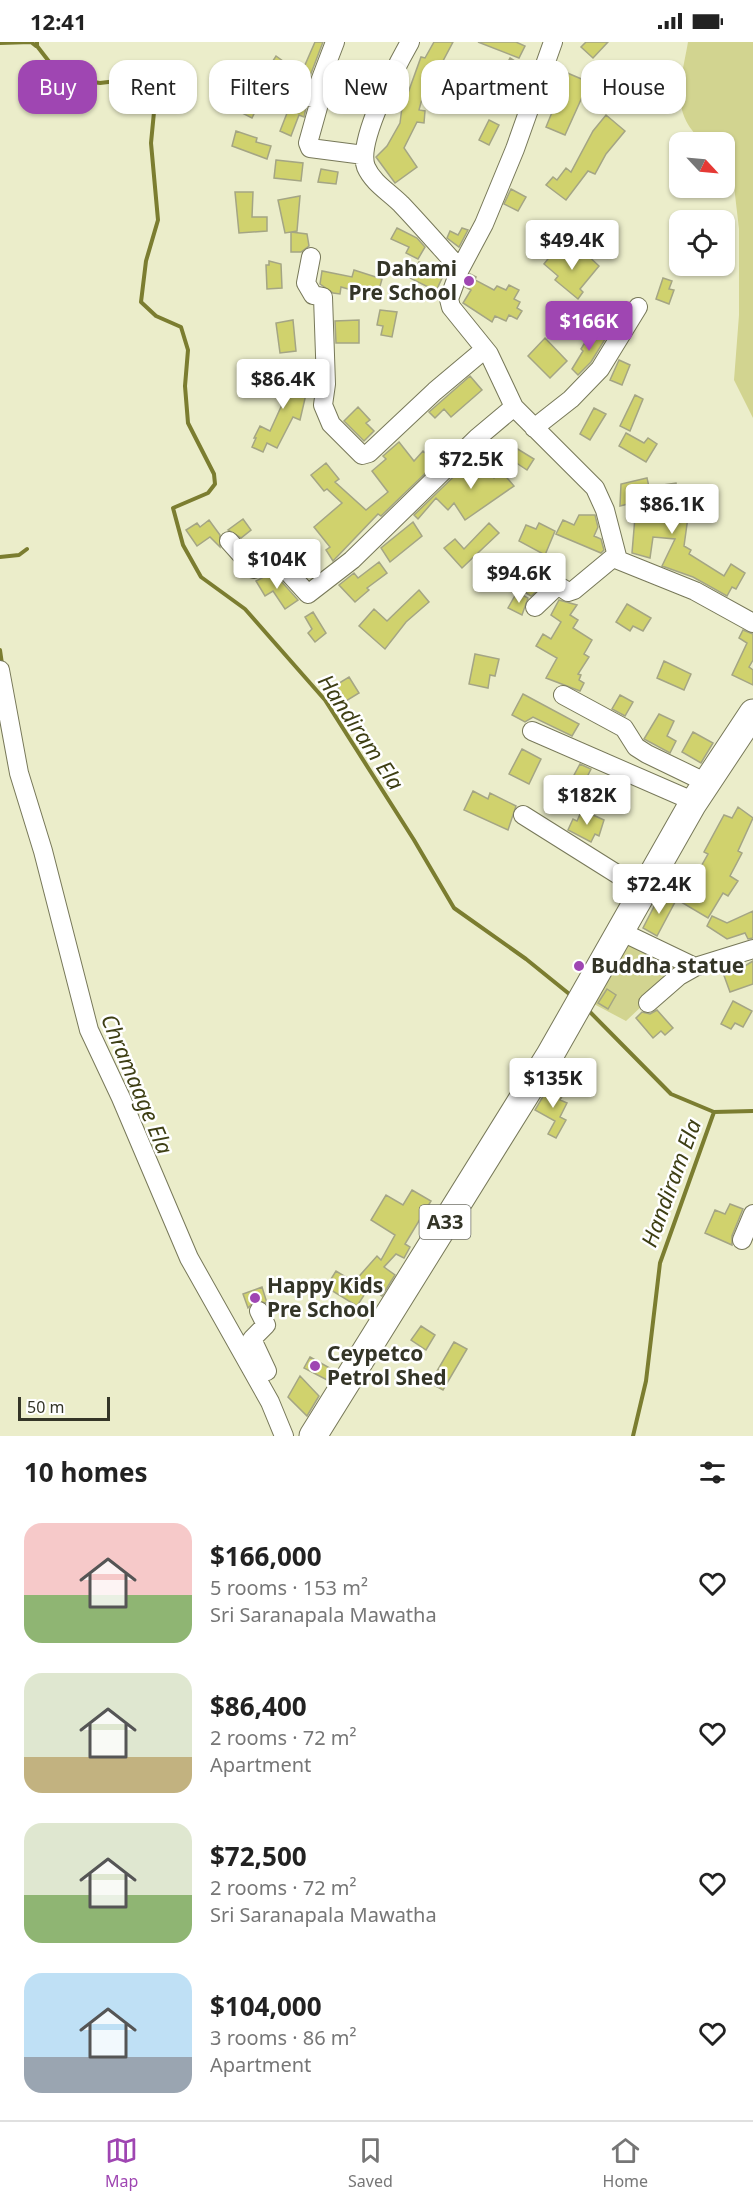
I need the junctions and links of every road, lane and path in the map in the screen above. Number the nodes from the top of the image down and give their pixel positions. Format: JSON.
{"nodes":[{"id":1,"x":334,"y":42,"type":"edge"},
{"id":2,"x":410,"y":42,"type":"edge"},
{"id":3,"x":553,"y":42,"type":"edge"},
{"id":4,"x":311,"y":96,"type":"edge"},
{"id":5,"x":314,"y":97,"type":"junction"},
{"id":6,"x":364,"y":155,"type":"junction"},
{"id":7,"x":311,"y":257,"type":"dead end"},
{"id":8,"x":460,"y":269,"type":"junction"},
{"id":9,"x":638,"y":307,"type":"dead end"},
{"id":10,"x":485,"y":349,"type":"junction"},
{"id":11,"x":514,"y":407,"type":"junction"},
{"id":12,"x":534,"y":428,"type":"junction"},
{"id":13,"x":229,"y":541,"type":"dead end"},
{"id":14,"x":615,"y":556,"type":"junction"},
{"id":15,"x":535,"y":607,"type":"dead end"},
{"id":16,"x":753,"y":623,"type":"edge"},
{"id":17,"x":0,"y":670,"type":"edge"},
{"id":18,"x":563,"y":695,"type":"dead end"},
{"id":19,"x":753,"y":713,"type":"edge"},
{"id":20,"x":532,"y":731,"type":"dead end"},
{"id":21,"x":701,"y":792,"type":"junction"},
{"id":22,"x":523,"y":815,"type":"dead end"},
{"id":23,"x":644,"y":891,"type":"junction"},
{"id":24,"x":622,"y":932,"type":"junction"},
{"id":25,"x":753,"y":949,"type":"edge"},
{"id":26,"x":695,"y":966,"type":"junction"},
{"id":27,"x":648,"y":1003,"type":"dead end"},
{"id":28,"x":753,"y":1214,"type":"edge"},
{"id":29,"x":742,"y":1240,"type":"dead end"},
{"id":30,"x":259,"y":1311,"type":"dead end"},
{"id":31,"x":284,"y":1436,"type":"edge"},
{"id":32,"x":300,"y":1436,"type":"edge"},
{"id":33,"x":313,"y":1436,"type":"edge"}],
"edges":[{"from":1,"to":5,"type":"street"},
{"from":2,"to":6,"type":"street"},
{"from":3,"to":8,"type":"street"},
{"from":4,"to":5,"type":"street"},
{"from":5,"to":6,"type":"street"},
{"from":6,"to":8,"type":"street"},
{"from":7,"to":10,"type":"street"},
{"from":8,"to":10,"type":"street"},
{"from":9,"to":12,"type":"street"},
{"from":10,"to":11,"type":"street"},
{"from":11,"to":12,"type":"street"},
{"from":11,"to":13,"type":"street"},
{"from":12,"to":14,"type":"street"},
{"from":14,"to":15,"type":"street"},
{"from":14,"to":16,"type":"street"},
{"from":17,"to":31,"type":"street"},
{"from":18,"to":21,"type":"street"},
{"from":19,"to":21,"type":"highway","number":"A33"},
{"from":20,"to":21,"type":"street"},
{"from":21,"to":23,"type":"highway","number":"A33"},
{"from":22,"to":23,"type":"street"},
{"from":23,"to":24,"type":"highway","number":"A33"},
{"from":24,"to":26,"type":"street"},
{"from":24,"to":33,"type":"highway","number":"A33"},
{"from":25,"to":26,"type":"street"},
{"from":26,"to":27,"type":"street"},
{"from":28,"to":29,"type":"street"},
{"from":30,"to":32,"type":"street"}]}
